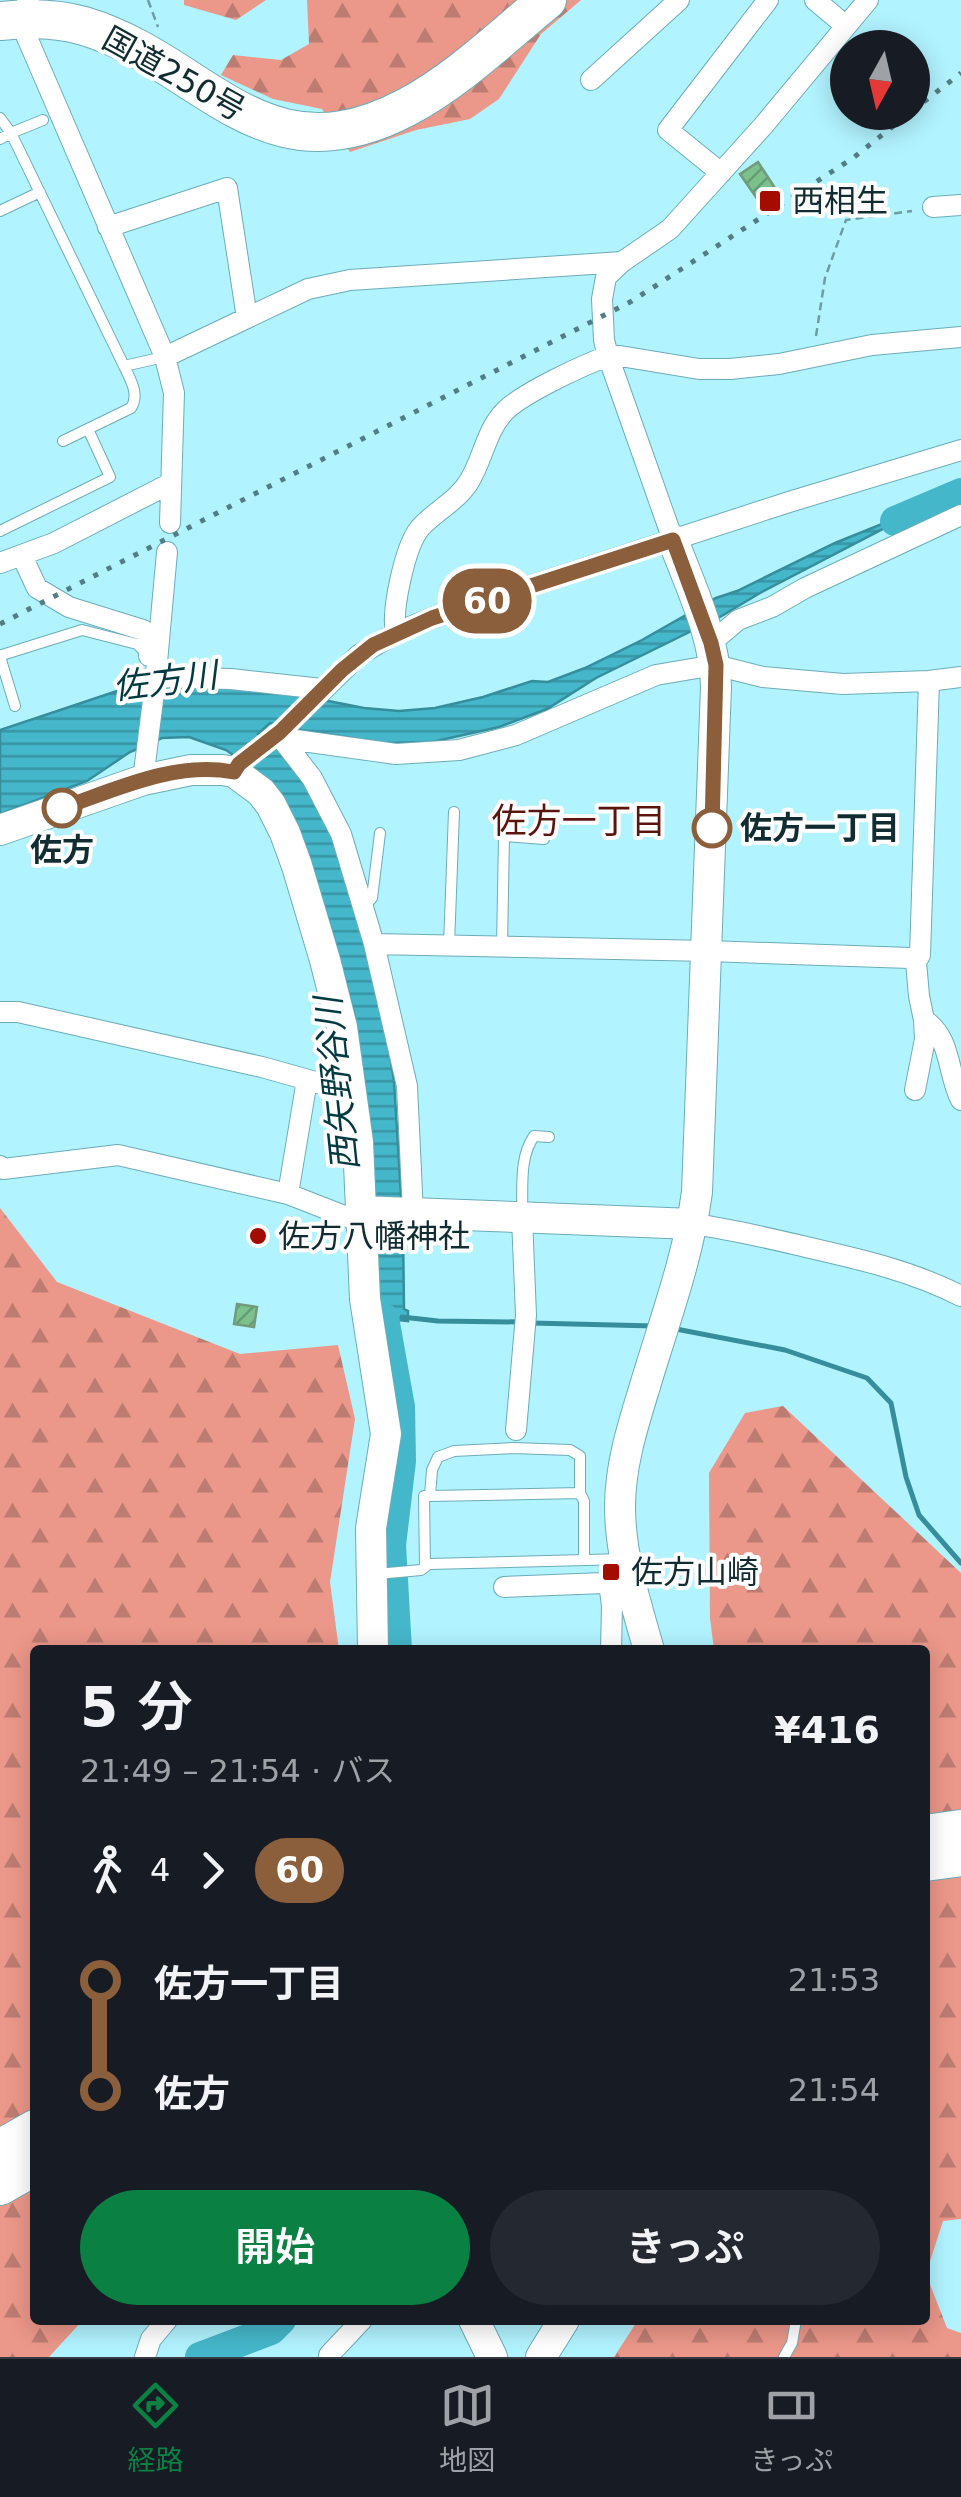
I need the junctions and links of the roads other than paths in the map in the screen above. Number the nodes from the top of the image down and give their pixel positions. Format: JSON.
{"nodes":[{"id":1,"x":548,"y":0,"type":"edge"},
{"id":2,"x":679,"y":0,"type":"edge"},
{"id":3,"x":768,"y":0,"type":"edge"},
{"id":4,"x":815,"y":0,"type":"edge"},
{"id":5,"x":868,"y":0,"type":"edge"},
{"id":6,"x":14,"y":10,"type":"edge"},
{"id":7,"x":846,"y":26,"type":"junction"},
{"id":8,"x":591,"y":80,"type":"dead end"},
{"id":9,"x":0,"y":118,"type":"edge"},
{"id":10,"x":43,"y":120,"type":"dead end"},
{"id":11,"x":6,"y":136,"type":"edge"},
{"id":12,"x":722,"y":174,"type":"junction"},
{"id":13,"x":40,"y":192,"type":"junction"},
{"id":14,"x":961,"y":206,"type":"edge"},
{"id":15,"x":933,"y":207,"type":"road end"},
{"id":16,"x":0,"y":211,"type":"edge"},
{"id":17,"x":108,"y":227,"type":"junction"},
{"id":18,"x":622,"y":262,"type":"junction"},
{"id":19,"x":247,"y":318,"type":"junction"},
{"id":20,"x":961,"y":337,"type":"edge"},
{"id":21,"x":608,"y":356,"type":"junction"},
{"id":22,"x":165,"y":357,"type":"junction"},
{"id":23,"x":124,"y":366,"type":"junction"},
{"id":24,"x":88,"y":429,"type":"junction"},
{"id":25,"x":63,"y":440,"type":"dead end"},
{"id":26,"x":961,"y":450,"type":"edge"},
{"id":27,"x":172,"y":483,"type":"junction"},
{"id":28,"x":961,"y":515,"type":"edge"},
{"id":29,"x":170,"y":523,"type":"dead end"},
{"id":30,"x":0,"y":531,"type":"edge"},
{"id":31,"x":673,"y":540,"type":"junction"},
{"id":32,"x":167,"y":552,"type":"dead end"},
{"id":33,"x":22,"y":556,"type":"junction"},
{"id":34,"x":0,"y":563,"type":"edge"},
{"id":35,"x":396,"y":633,"type":"junction"},
{"id":36,"x":711,"y":648,"type":"junction"},
{"id":37,"x":154,"y":670,"type":"junction"},
{"id":38,"x":2,"y":674,"type":"edge"},
{"id":39,"x":961,"y":677,"type":"edge"},
{"id":40,"x":929,"y":681,"type":"junction"},
{"id":41,"x":321,"y":690,"type":"junction"},
{"id":42,"x":16,"y":706,"type":"dead end"},
{"id":43,"x":278,"y":736,"type":"junction"},
{"id":44,"x":236,"y":768,"type":"junction"},
{"id":45,"x":144,"y":774,"type":"junction"},
{"id":46,"x":454,"y":812,"type":"dead end"},
{"id":47,"x":0,"y":830,"type":"edge"},
{"id":48,"x":380,"y":833,"type":"dead end"},
{"id":49,"x":544,"y":839,"type":"dead end"},
{"id":50,"x":363,"y":908,"type":"junction"},
{"id":51,"x":374,"y":944,"type":"junction"},
{"id":52,"x":449,"y":946,"type":"junction"},
{"id":53,"x":502,"y":946,"type":"junction"},
{"id":54,"x":708,"y":951,"type":"junction"},
{"id":55,"x":916,"y":962,"type":"junction"},
{"id":56,"x":0,"y":1012,"type":"edge"},
{"id":57,"x":924,"y":1020,"type":"junction"},
{"id":58,"x":307,"y":1080,"type":"junction"},
{"id":59,"x":914,"y":1090,"type":"dead end"},
{"id":60,"x":351,"y":1092,"type":"junction"},
{"id":61,"x":961,"y":1100,"type":"edge"},
{"id":62,"x":548,"y":1137,"type":"dead end"},
{"id":63,"x":0,"y":1166,"type":"edge"},
{"id":64,"x":288,"y":1194,"type":"junction"},
{"id":65,"x":360,"y":1210,"type":"junction"},
{"id":66,"x":414,"y":1214,"type":"junction"},
{"id":67,"x":522,"y":1218,"type":"junction"},
{"id":68,"x":692,"y":1224,"type":"junction"},
{"id":69,"x":959,"y":1298,"type":"edge"},
{"id":70,"x":515,"y":1439,"type":"junction"},
{"id":71,"x":580,"y":1494,"type":"junction"},
{"id":72,"x":430,"y":1496,"type":"junction"},
{"id":73,"x":584,"y":1560,"type":"junction"},
{"id":74,"x":425,"y":1567,"type":"junction"},
{"id":75,"x":621,"y":1572,"type":"junction"},
{"id":76,"x":384,"y":1573,"type":"junction"},
{"id":77,"x":504,"y":1587,"type":"dead end"},
{"id":78,"x":374,"y":1645,"type":"edge"},
{"id":79,"x":611,"y":1645,"type":"edge"},
{"id":80,"x":647,"y":1645,"type":"edge"},
{"id":81,"x":961,"y":1829,"type":"edge"},
{"id":82,"x":930,"y":1833,"type":"edge"},
{"id":83,"x":961,"y":1857,"type":"edge"},
{"id":84,"x":930,"y":1861,"type":"edge"},
{"id":85,"x":30,"y":2132,"type":"edge"},
{"id":86,"x":0,"y":2150,"type":"edge"},
{"id":87,"x":30,"y":2169,"type":"edge"},
{"id":88,"x":0,"y":2186,"type":"edge"},
{"id":89,"x":164,"y":2325,"type":"edge"},
{"id":90,"x":357,"y":2325,"type":"edge"},
{"id":91,"x":476,"y":2325,"type":"edge"},
{"id":92,"x":561,"y":2325,"type":"edge"},
{"id":93,"x":795,"y":2325,"type":"edge"},
{"id":94,"x":328,"y":2356,"type":"edge"},
{"id":95,"x":145,"y":2357,"type":"edge"},
{"id":96,"x":492,"y":2357,"type":"edge"},
{"id":97,"x":541,"y":2357,"type":"edge"},
{"id":98,"x":784,"y":2357,"type":"edge"}],
"edges":[{"from":1,"to":6,"type":"highway","name":"国道250号"},
{"from":2,"to":8,"type":"street"},
{"from":3,"to":12,"type":"street"},
{"from":4,"to":7,"type":"street"},
{"from":5,"to":7,"type":"street"},
{"from":6,"to":17,"type":"street"},
{"from":7,"to":12,"type":"street"},
{"from":9,"to":11,"type":"lane"},
{"from":10,"to":11,"type":"lane"},
{"from":11,"to":13,"type":"lane"},
{"from":12,"to":18,"type":"street"},
{"from":13,"to":16,"type":"lane"},
{"from":13,"to":23,"type":"lane"},
{"from":14,"to":15,"type":"street"},
{"from":17,"to":19,"type":"street"},
{"from":17,"to":22,"type":"street"},
{"from":18,"to":19,"type":"street"},
{"from":18,"to":21,"type":"street"},
{"from":19,"to":22,"type":"street"},
{"from":20,"to":21,"type":"street"},
{"from":21,"to":31,"type":"street"},
{"from":21,"to":35,"type":"street"},
{"from":22,"to":23,"type":"lane"},
{"from":22,"to":27,"type":"street"},
{"from":23,"to":24,"type":"lane"},
{"from":24,"to":25,"type":"lane"},
{"from":24,"to":30,"type":"lane"},
{"from":26,"to":31,"type":"street"},
{"from":27,"to":29,"type":"street"},
{"from":27,"to":33,"type":"street"},
{"from":28,"to":36,"type":"street"},
{"from":31,"to":35,"type":"street"},
{"from":31,"to":36,"type":"street"},
{"from":32,"to":37,"type":"street"},
{"from":33,"to":34,"type":"street"},
{"from":33,"to":37,"type":"street"},
{"from":35,"to":41,"type":"street"},
{"from":36,"to":40,"type":"street"},
{"from":36,"to":43,"type":"street"},
{"from":36,"to":54,"type":"street"},
{"from":37,"to":38,"type":"lane"},
{"from":37,"to":41,"type":"street"},
{"from":37,"to":45,"type":"street"},
{"from":38,"to":42,"type":"lane"},
{"from":39,"to":40,"type":"street"},
{"from":40,"to":55,"type":"street"},
{"from":41,"to":43,"type":"street"},
{"from":43,"to":44,"type":"street"},
{"from":43,"to":50,"type":"street"},
{"from":44,"to":45,"type":"street"},
{"from":44,"to":60,"type":"street"},
{"from":45,"to":47,"type":"street"},
{"from":46,"to":52,"type":"lane"},
{"from":48,"to":50,"type":"lane"},
{"from":49,"to":53,"type":"lane"},
{"from":50,"to":51,"type":"street"},
{"from":51,"to":52,"type":"street"},
{"from":51,"to":66,"type":"street"},
{"from":52,"to":53,"type":"street"},
{"from":53,"to":54,"type":"street"},
{"from":54,"to":55,"type":"street"},
{"from":54,"to":68,"type":"street"},
{"from":55,"to":57,"type":"street"},
{"from":56,"to":58,"type":"street"},
{"from":57,"to":59,"type":"street"},
{"from":57,"to":61,"type":"street"},
{"from":58,"to":60,"type":"street"},
{"from":58,"to":64,"type":"street"},
{"from":60,"to":65,"type":"street"},
{"from":62,"to":67,"type":"lane"},
{"from":63,"to":64,"type":"street"},
{"from":64,"to":65,"type":"street"},
{"from":65,"to":66,"type":"street"},
{"from":65,"to":76,"type":"street"},
{"from":66,"to":67,"type":"street"},
{"from":67,"to":68,"type":"street"},
{"from":67,"to":70,"type":"street"},
{"from":68,"to":69,"type":"street"},
{"from":68,"to":75,"type":"street"},
{"from":70,"to":71,"type":"lane"},
{"from":70,"to":72,"type":"lane"},
{"from":71,"to":72,"type":"lane"},
{"from":71,"to":73,"type":"lane"},
{"from":72,"to":74,"type":"lane"},
{"from":73,"to":74,"type":"lane"},
{"from":73,"to":75,"type":"lane"},
{"from":74,"to":76,"type":"lane"},
{"from":75,"to":77,"type":"street"},
{"from":75,"to":79,"type":"street"},
{"from":75,"to":80,"type":"street"},
{"from":76,"to":78,"type":"street"},
{"from":81,"to":82,"type":"highway"},
{"from":83,"to":84,"type":"highway"},
{"from":85,"to":86,"type":"highway"},
{"from":87,"to":88,"type":"highway"},
{"from":89,"to":95,"type":"street"},
{"from":90,"to":94,"type":"street"},
{"from":91,"to":96,"type":"street"},
{"from":92,"to":97,"type":"street"},
{"from":93,"to":98,"type":"lane"}]}
